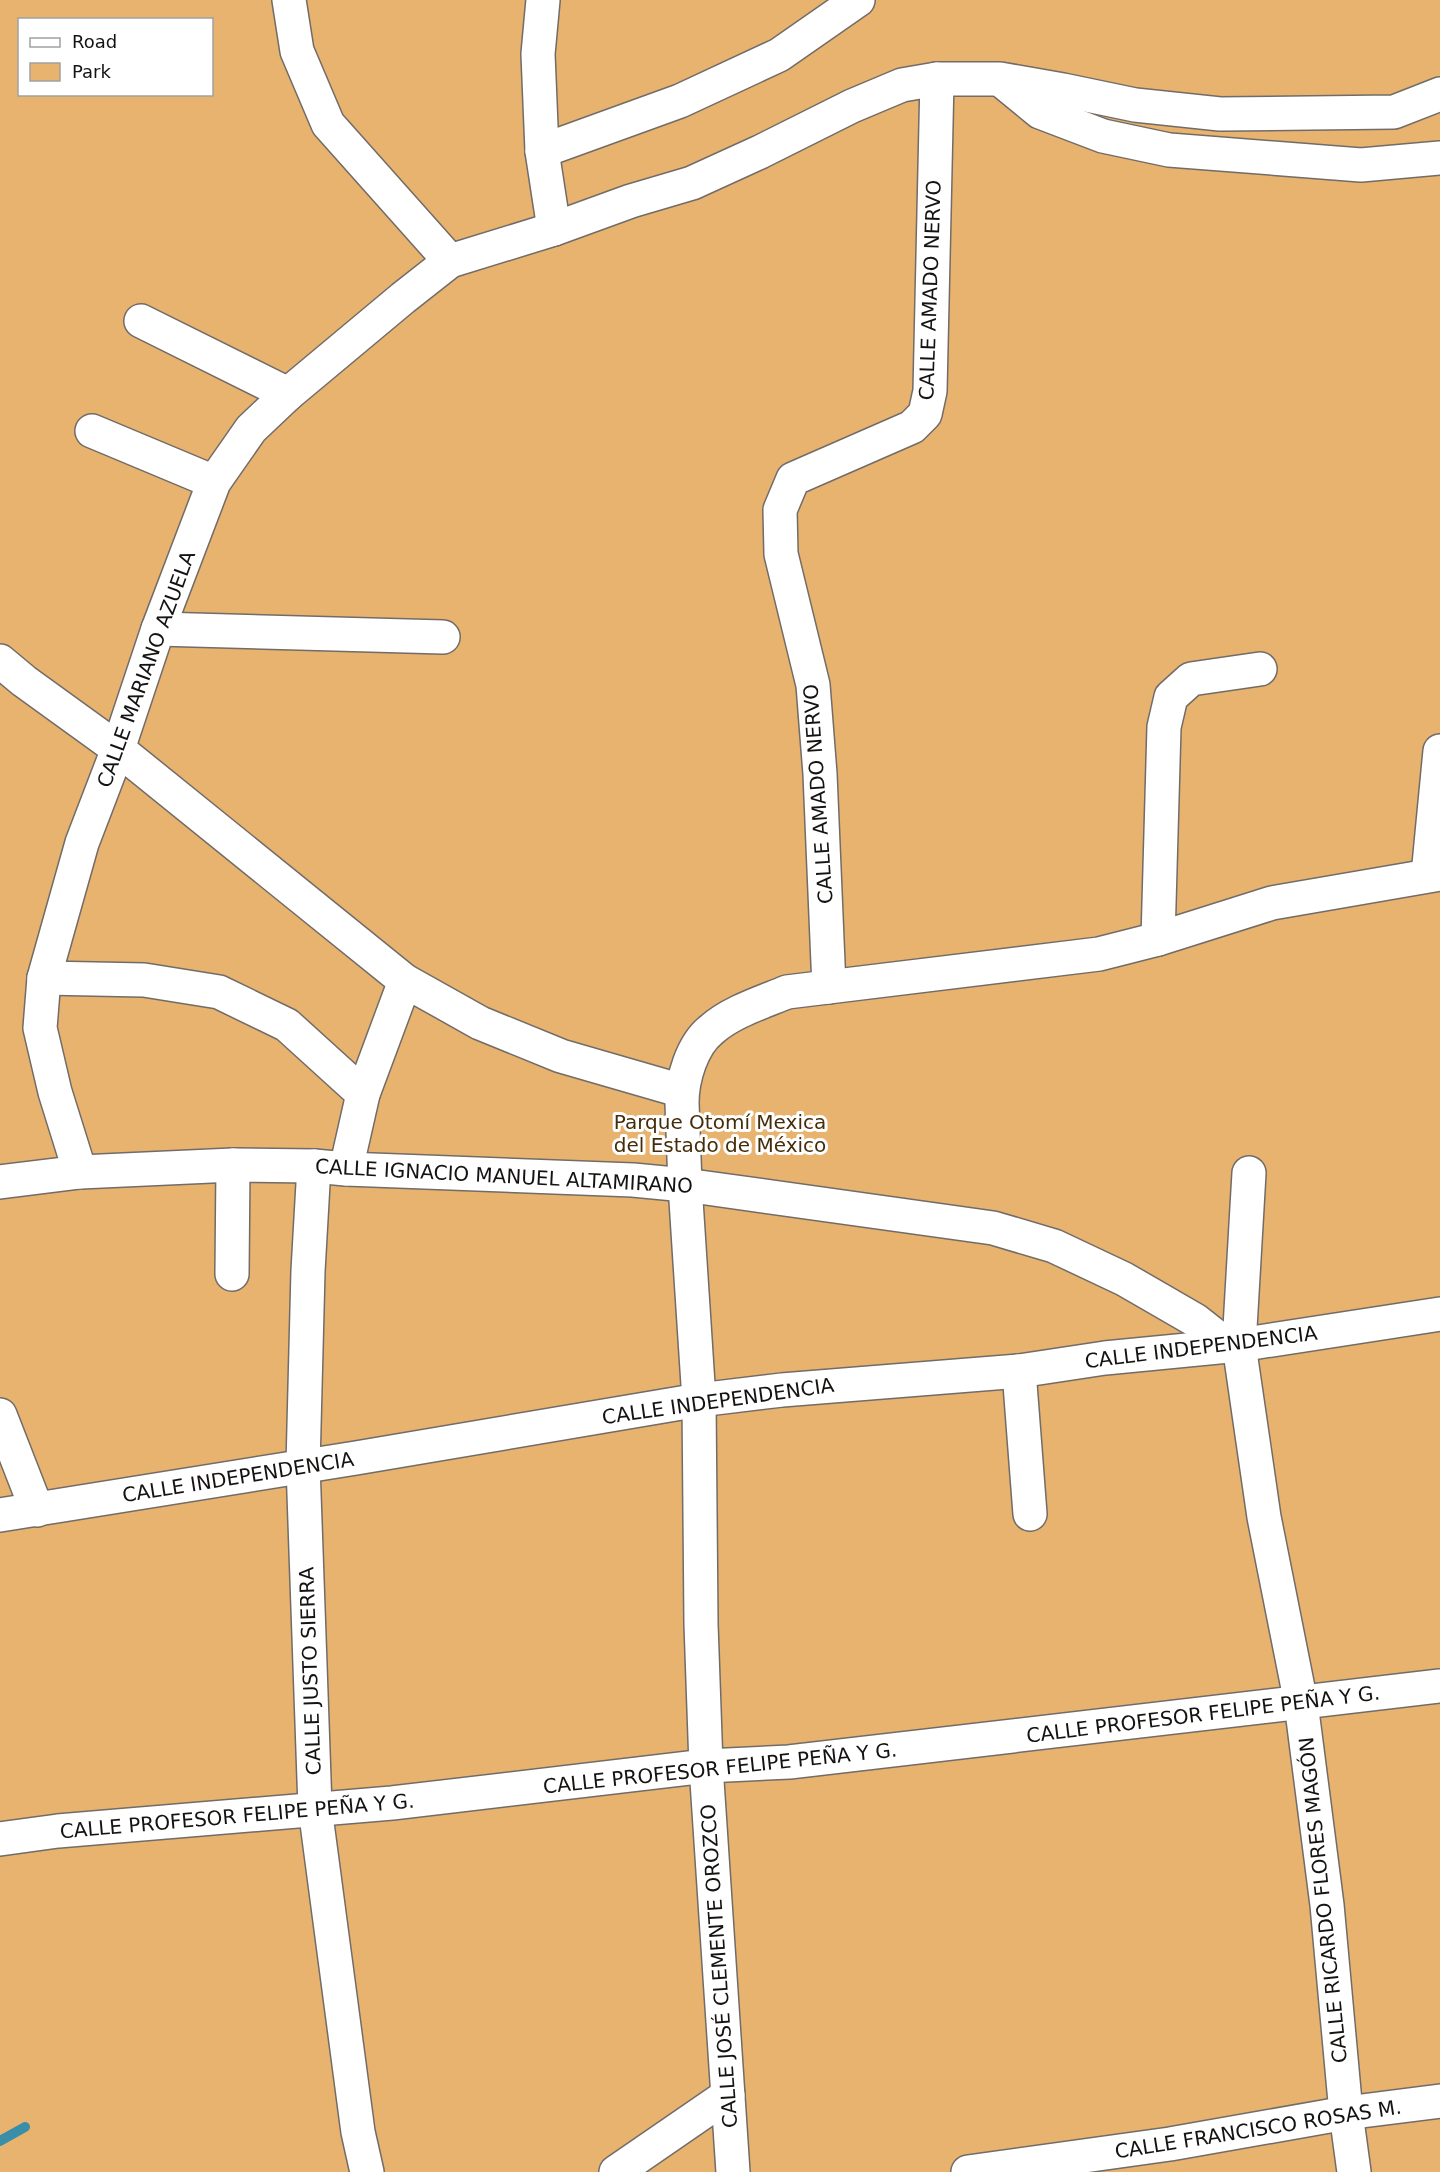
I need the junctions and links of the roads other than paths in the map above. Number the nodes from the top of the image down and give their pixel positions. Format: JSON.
{"nodes":[{"id":1,"x":289,"y":0,"type":"edge"},
{"id":2,"x":543,"y":0,"type":"edge"},
{"id":3,"x":858,"y":0,"type":"edge"},
{"id":4,"x":937,"y":79,"type":"junction"},
{"id":5,"x":999,"y":79,"type":"junction"},
{"id":6,"x":1440,"y":94,"type":"edge"},
{"id":7,"x":542,"y":151,"type":"junction"},
{"id":8,"x":1440,"y":158,"type":"edge"},
{"id":9,"x":554,"y":229,"type":"junction"},
{"id":10,"x":450,"y":261,"type":"junction"},
{"id":11,"x":141,"y":321,"type":"dead end"},
{"id":12,"x":288,"y":394,"type":"junction"},
{"id":13,"x":92,"y":431,"type":"dead end"},
{"id":14,"x":214,"y":482,"type":"junction"},
{"id":15,"x":158,"y":629,"type":"junction"},
{"id":16,"x":443,"y":637,"type":"dead end"},
{"id":17,"x":0,"y":661,"type":"edge"},
{"id":18,"x":1260,"y":669,"type":"dead end"},
{"id":19,"x":118,"y":749,"type":"junction"},
{"id":20,"x":1440,"y":751,"type":"edge"},
{"id":21,"x":1434,"y":874,"type":"edge"},
{"id":22,"x":1158,"y":939,"type":"junction"},
{"id":23,"x":44,"y":978,"type":"junction"},
{"id":24,"x":405,"y":981,"type":"junction"},
{"id":25,"x":829,"y":987,"type":"junction"},
{"id":26,"x":682,"y":1090,"type":"junction"},
{"id":27,"x":363,"y":1094,"type":"junction"},
{"id":28,"x":233,"y":1165,"type":"junction"},
{"id":29,"x":314,"y":1166,"type":"junction"},
{"id":30,"x":346,"y":1169,"type":"junction"},
{"id":31,"x":80,"y":1172,"type":"junction"},
{"id":32,"x":1249,"y":1173,"type":"dead end"},
{"id":33,"x":0,"y":1182,"type":"edge"},
{"id":34,"x":684,"y":1185,"type":"junction"},
{"id":35,"x":232,"y":1274,"type":"dead end"},
{"id":36,"x":1440,"y":1314,"type":"edge"},
{"id":37,"x":1234,"y":1346,"type":"junction"},
{"id":38,"x":1019,"y":1371,"type":"junction"},
{"id":39,"x":699,"y":1400,"type":"junction"},
{"id":40,"x":0,"y":1415,"type":"edge"},
{"id":41,"x":303,"y":1465,"type":"junction"},
{"id":42,"x":38,"y":1510,"type":"junction"},
{"id":43,"x":1030,"y":1514,"type":"dead end"},
{"id":44,"x":0,"y":1515,"type":"edge"},
{"id":45,"x":1440,"y":1686,"type":"edge"},
{"id":46,"x":1301,"y":1703,"type":"junction"},
{"id":47,"x":706,"y":1767,"type":"junction"},
{"id":48,"x":315,"y":1808,"type":"junction"},
{"id":49,"x":0,"y":1839,"type":"edge"},
{"id":50,"x":728,"y":2095,"type":"junction"},
{"id":51,"x":1440,"y":2101,"type":"edge"},
{"id":52,"x":1346,"y":2113,"type":"junction"},
{"id":53,"x":367,"y":2172,"type":"edge"},
{"id":54,"x":616,"y":2172,"type":"edge"},
{"id":55,"x":733,"y":2172,"type":"edge"},
{"id":56,"x":968,"y":2172,"type":"edge"},
{"id":57,"x":1354,"y":2172,"type":"edge"}],
"edges":[{"from":1,"to":10,"type":"street"},
{"from":2,"to":7,"type":"street"},
{"from":3,"to":7,"type":"street"},
{"from":4,"to":5,"type":"street"},
{"from":4,"to":9,"type":"street"},
{"from":4,"to":25,"type":"street","name":"CALLE AMADO NERVO"},
{"from":5,"to":6,"type":"street"},
{"from":5,"to":8,"type":"street"},
{"from":7,"to":9,"type":"street"},
{"from":9,"to":10,"type":"street"},
{"from":10,"to":12,"type":"street","name":"CALLE MARIANO AZUELA"},
{"from":11,"to":12,"type":"street"},
{"from":12,"to":14,"type":"street","name":"CALLE MARIANO AZUELA"},
{"from":13,"to":14,"type":"street"},
{"from":14,"to":15,"type":"street","name":"CALLE MARIANO AZUELA"},
{"from":15,"to":16,"type":"street"},
{"from":15,"to":19,"type":"street","name":"CALLE MARIANO AZUELA"},
{"from":17,"to":19,"type":"street"},
{"from":18,"to":22,"type":"street"},
{"from":19,"to":23,"type":"street","name":"CALLE MARIANO AZUELA"},
{"from":19,"to":24,"type":"street"},
{"from":20,"to":21,"type":"street"},
{"from":21,"to":22,"type":"street","name":"CALLE JOSÉ CLEMENTE OROZCO"},
{"from":22,"to":25,"type":"street","name":"CALLE JOSÉ CLEMENTE OROZCO"},
{"from":23,"to":27,"type":"street"},
{"from":23,"to":31,"type":"street","name":"CALLE MARIANO AZUELA"},
{"from":24,"to":26,"type":"street"},
{"from":24,"to":27,"type":"street"},
{"from":25,"to":26,"type":"street","name":"CALLE JOSÉ CLEMENTE OROZCO"},
{"from":26,"to":34,"type":"street","name":"CALLE JOSÉ CLEMENTE OROZCO"},
{"from":27,"to":30,"type":"street"},
{"from":28,"to":29,"type":"street","name":"CALLE IGNACIO MANUEL ALTAMIRANO"},
{"from":28,"to":31,"type":"street","name":"CALLE IGNACIO MANUEL ALTAMIRANO"},
{"from":28,"to":35,"type":"street"},
{"from":29,"to":30,"type":"street","name":"CALLE IGNACIO MANUEL ALTAMIRANO"},
{"from":29,"to":41,"type":"street","name":"CALLE JUSTO SIERRA"},
{"from":30,"to":34,"type":"street","name":"CALLE IGNACIO MANUEL ALTAMIRANO"},
{"from":31,"to":33,"type":"street","name":"CALLE IGNACIO MANUEL ALTAMIRANO"},
{"from":32,"to":37,"type":"street","name":"CALLE RICARDO FLORES MAGÓN"},
{"from":34,"to":37,"type":"street","name":"CALLE IGNACIO MANUEL ALTAMIRANO"},
{"from":34,"to":39,"type":"street","name":"CALLE JOSÉ CLEMENTE OROZCO"},
{"from":36,"to":37,"type":"street","name":"CALLE INDEPENDENCIA"},
{"from":37,"to":38,"type":"street","name":"CALLE INDEPENDENCIA"},
{"from":37,"to":46,"type":"street","name":"CALLE RICARDO FLORES MAGÓN"},
{"from":38,"to":39,"type":"street","name":"CALLE INDEPENDENCIA"},
{"from":38,"to":43,"type":"street"},
{"from":39,"to":41,"type":"street","name":"CALLE INDEPENDENCIA"},
{"from":39,"to":47,"type":"street","name":"CALLE JOSÉ CLEMENTE OROZCO"},
{"from":40,"to":42,"type":"street"},
{"from":41,"to":42,"type":"street","name":"CALLE INDEPENDENCIA"},
{"from":41,"to":48,"type":"street","name":"CALLE JUSTO SIERRA"},
{"from":42,"to":44,"type":"street","name":"CALLE INDEPENDENCIA"},
{"from":45,"to":46,"type":"street","name":"CALLE PROFESOR FELIPE PEÑA Y G."},
{"from":46,"to":47,"type":"street","name":"CALLE PROFESOR FELIPE PEÑA Y G."},
{"from":46,"to":52,"type":"street","name":"CALLE RICARDO FLORES MAGÓN"},
{"from":47,"to":48,"type":"street","name":"CALLE PROFESOR FELIPE PEÑA Y G."},
{"from":47,"to":50,"type":"street","name":"CALLE JOSÉ CLEMENTE OROZCO"},
{"from":48,"to":49,"type":"street","name":"CALLE PROFESOR FELIPE PEÑA Y G."},
{"from":48,"to":53,"type":"street","name":"CALLE JUSTO SIERRA"},
{"from":50,"to":54,"type":"street"},
{"from":50,"to":55,"type":"street","name":"CALLE JOSÉ CLEMENTE OROZCO"},
{"from":51,"to":52,"type":"street","name":"CALLE FRANCISCO ROSAS M."},
{"from":52,"to":56,"type":"street","name":"CALLE FRANCISCO ROSAS M."},
{"from":52,"to":57,"type":"street","name":"CALLE RICARDO FLORES MAGÓN"}]}
